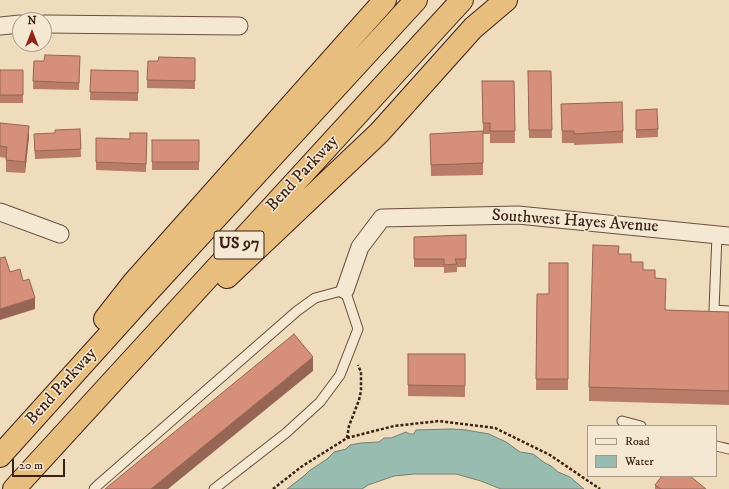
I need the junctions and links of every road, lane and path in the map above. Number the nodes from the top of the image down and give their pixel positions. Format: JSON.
{"nodes":[{"id":1,"x":385,"y":0,"type":"edge"},
{"id":2,"x":416,"y":0,"type":"edge"},
{"id":3,"x":462,"y":0,"type":"edge"},
{"id":4,"x":506,"y":0,"type":"edge"},
{"id":5,"x":52,"y":24,"type":"edge"},
{"id":6,"x":12,"y":25,"type":"edge"},
{"id":7,"x":0,"y":26,"type":"edge"},
{"id":8,"x":239,"y":26,"type":"dead end"},
{"id":9,"x":0,"y":212,"type":"edge"},
{"id":10,"x":60,"y":234,"type":"dead end"},
{"id":11,"x":723,"y":235,"type":"edge"},
{"id":12,"x":345,"y":290,"type":"junction"},
{"id":13,"x":729,"y":311,"type":"edge"},
{"id":14,"x":350,"y":351,"type":"junction"},
{"id":15,"x":90,"y":406,"type":"junction"},
{"id":16,"x":622,"y":421,"type":"dead end"},
{"id":17,"x":637,"y":425,"type":"edge"},
{"id":18,"x":347,"y":438,"type":"junction"},
{"id":19,"x":717,"y":446,"type":"edge"},
{"id":20,"x":729,"y":449,"type":"edge"},
{"id":21,"x":2,"y":453,"type":"edge"},
{"id":22,"x":14,"y":489,"type":"edge"},
{"id":23,"x":94,"y":489,"type":"edge"},
{"id":24,"x":214,"y":489,"type":"edge"},
{"id":25,"x":272,"y":489,"type":"edge"},
{"id":26,"x":600,"y":489,"type":"edge"}],
"edges":[{"from":1,"to":21,"type":"highway"},
{"from":2,"to":21,"type":"highway","name":"Bend Parkway","number":"US 97"},
{"from":3,"to":15,"type":"highway","name":"Bend Parkway","number":"US 97"},
{"from":4,"to":15,"type":"highway"},
{"from":5,"to":8,"type":"street"},
{"from":6,"to":7,"type":"street"},
{"from":9,"to":10,"type":"street"},
{"from":11,"to":12,"type":"street","name":"Southwest Hayes Avenue"},
{"from":11,"to":13,"type":"lane"},
{"from":12,"to":14,"type":"lane"},
{"from":12,"to":23,"type":"lane"},
{"from":14,"to":18,"type":"path"},
{"from":14,"to":24,"type":"lane"},
{"from":15,"to":22,"type":"highway","name":"Bend Parkway","number":"US 97"},
{"from":16,"to":17,"type":"lane"},
{"from":18,"to":25,"type":"path"},
{"from":18,"to":26,"type":"path"},
{"from":19,"to":20,"type":"lane"}]}
